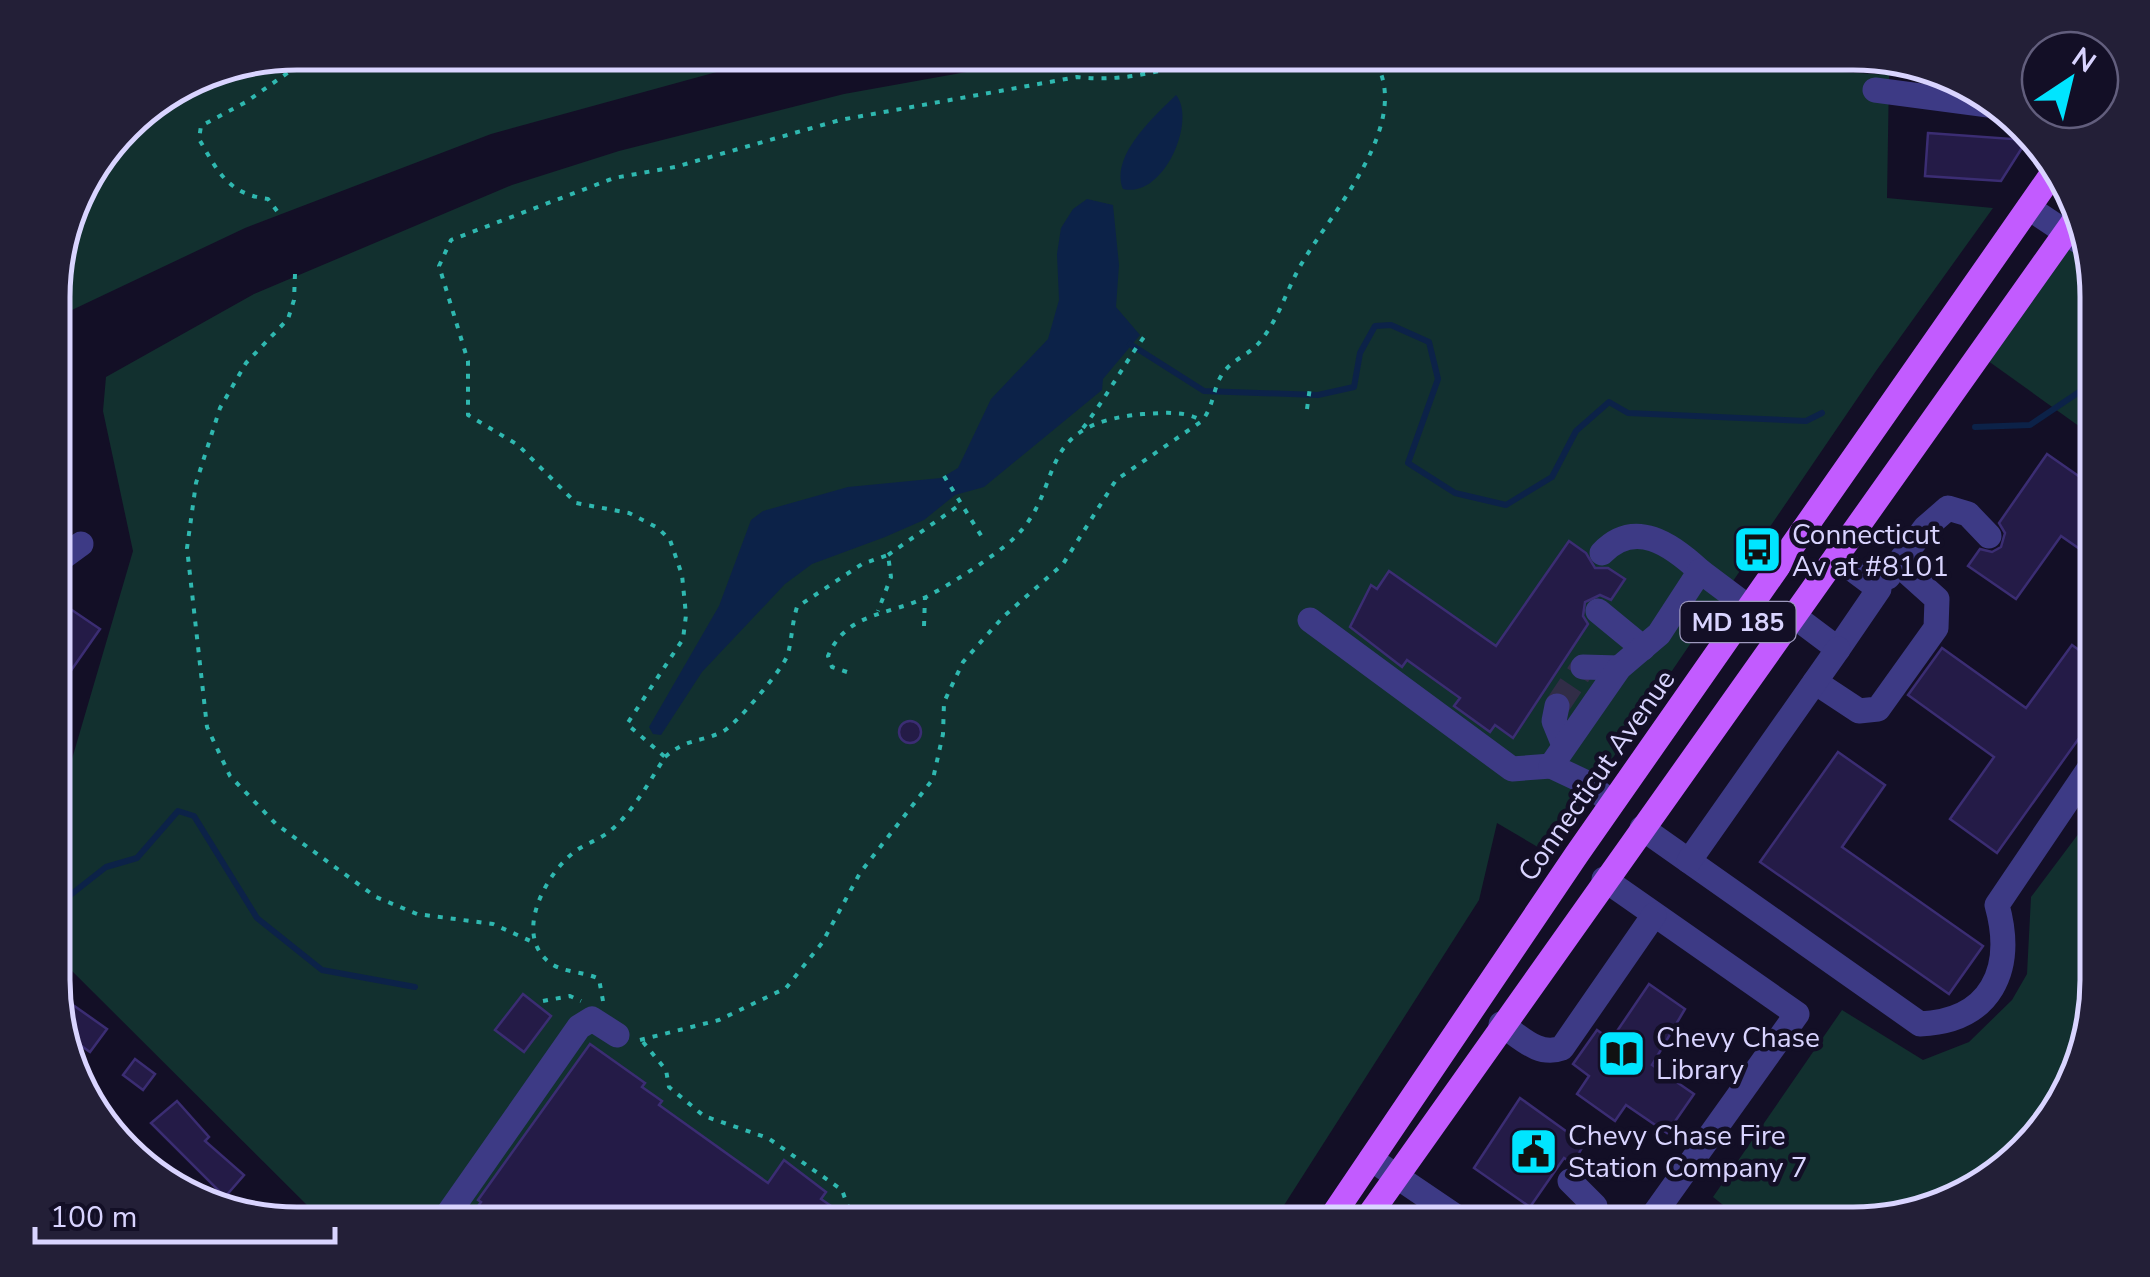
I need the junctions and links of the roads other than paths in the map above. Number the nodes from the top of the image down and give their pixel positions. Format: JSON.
{"nodes":[{"id":1,"x":1875,"y":90,"type":"dead end"},
{"id":2,"x":1970,"y":103,"type":"edge"},
{"id":3,"x":2048,"y":181,"type":"edge"},
{"id":4,"x":2029,"y":208,"type":"junction"},
{"id":5,"x":2069,"y":228,"type":"edge"},
{"id":6,"x":2072,"y":238,"type":"edge"},
{"id":7,"x":1989,"y":536,"type":"dead end"},
{"id":8,"x":81,"y":544,"type":"dead end"},
{"id":9,"x":70,"y":552,"type":"edge"},
{"id":10,"x":1602,"y":553,"type":"dead end"},
{"id":11,"x":1836,"y":557,"type":"junction"},
{"id":12,"x":1898,"y":564,"type":"junction"},
{"id":13,"x":1700,"y":571,"type":"junction"},
{"id":14,"x":1880,"y":590,"type":"junction"},
{"id":15,"x":1748,"y":607,"type":"junction"},
{"id":16,"x":1598,"y":611,"type":"dead end"},
{"id":17,"x":1794,"y":616,"type":"junction"},
{"id":18,"x":1310,"y":620,"type":"dead end"},
{"id":19,"x":1643,"y":648,"type":"junction"},
{"id":20,"x":1838,"y":649,"type":"junction"},
{"id":21,"x":1583,"y":667,"type":"dead end"},
{"id":22,"x":1619,"y":668,"type":"junction"},
{"id":23,"x":1815,"y":682,"type":"junction"},
{"id":24,"x":1556,"y":706,"type":"tunnel mouth"},
{"id":25,"x":1557,"y":755,"type":"junction"},
{"id":26,"x":2080,"y":782,"type":"edge"},
{"id":27,"x":1612,"y":804,"type":"junction"},
{"id":28,"x":1642,"y":828,"type":"junction"},
{"id":29,"x":1689,"y":861,"type":"junction"},
{"id":30,"x":1604,"y":880,"type":"junction"},
{"id":31,"x":1654,"y":915,"type":"junction"},
{"id":32,"x":1502,"y":1024,"type":"junction"},
{"id":33,"x":630,"y":1036,"type":"road end"},
{"id":34,"x":1424,"y":1081,"type":"junction"},
{"id":35,"x":1448,"y":1100,"type":"junction"},
{"id":36,"x":1371,"y":1159,"type":"junction"},
{"id":37,"x":1395,"y":1176,"type":"junction"},
{"id":38,"x":1570,"y":1181,"type":"dead end"},
{"id":39,"x":453,"y":1207,"type":"edge"},
{"id":40,"x":1339,"y":1207,"type":"edge"},
{"id":41,"x":1374,"y":1207,"type":"edge"},
{"id":42,"x":1442,"y":1207,"type":"edge"},
{"id":43,"x":1594,"y":1207,"type":"edge"},
{"id":44,"x":1659,"y":1207,"type":"edge"}],
"edges":[{"from":1,"to":2,"type":"street"},
{"from":3,"to":4,"type":"main road","name":"Connecticut Avenue","number":"MD 185"},
{"from":4,"to":5,"type":"street"},
{"from":4,"to":15,"type":"main road","name":"Connecticut Avenue","number":"MD 185"},
{"from":6,"to":11,"type":"main road","number":"MD 185"},
{"from":7,"to":12,"type":"street"},
{"from":8,"to":9,"type":"street"},
{"from":10,"to":13,"type":"street"},
{"from":11,"to":14,"type":"street"},
{"from":11,"to":17,"type":"main road","number":"MD 185"},
{"from":12,"to":14,"type":"street"},
{"from":12,"to":23,"type":"street"},
{"from":13,"to":15,"type":"street"},
{"from":13,"to":19,"type":"street"},
{"from":14,"to":20,"type":"street"},
{"from":15,"to":27,"type":"main road","name":"Connecticut Avenue","number":"MD 185"},
{"from":16,"to":19,"type":"street"},
{"from":17,"to":20,"type":"street"},
{"from":17,"to":28,"type":"main road","number":"MD 185"},
{"from":18,"to":25,"type":"street"},
{"from":19,"to":22,"type":"street"},
{"from":20,"to":23,"type":"street"},
{"from":21,"to":22,"type":"street"},
{"from":22,"to":25,"type":"street"},
{"from":23,"to":29,"type":"street"},
{"from":24,"to":25,"type":"street"},
{"from":25,"to":27,"type":"street"},
{"from":26,"to":29,"type":"street"},
{"from":27,"to":34,"type":"main road","name":"Connecticut Avenue","number":"MD 185"},
{"from":28,"to":29,"type":"street"},
{"from":28,"to":30,"type":"main road","number":"MD 185"},
{"from":30,"to":31,"type":"street"},
{"from":30,"to":32,"type":"main road","number":"MD 185"},
{"from":31,"to":32,"type":"street"},
{"from":31,"to":44,"type":"street"},
{"from":32,"to":35,"type":"main road","number":"MD 185"},
{"from":33,"to":39,"type":"street"},
{"from":34,"to":35,"type":"street"},
{"from":34,"to":36,"type":"main road","name":"Connecticut Avenue","number":"MD 185"},
{"from":35,"to":37,"type":"main road","number":"MD 185"},
{"from":36,"to":37,"type":"street"},
{"from":36,"to":40,"type":"main road","name":"Connecticut Avenue","number":"MD 185"},
{"from":37,"to":41,"type":"main road","number":"MD 185"},
{"from":37,"to":42,"type":"street"},
{"from":38,"to":43,"type":"street"}]}
